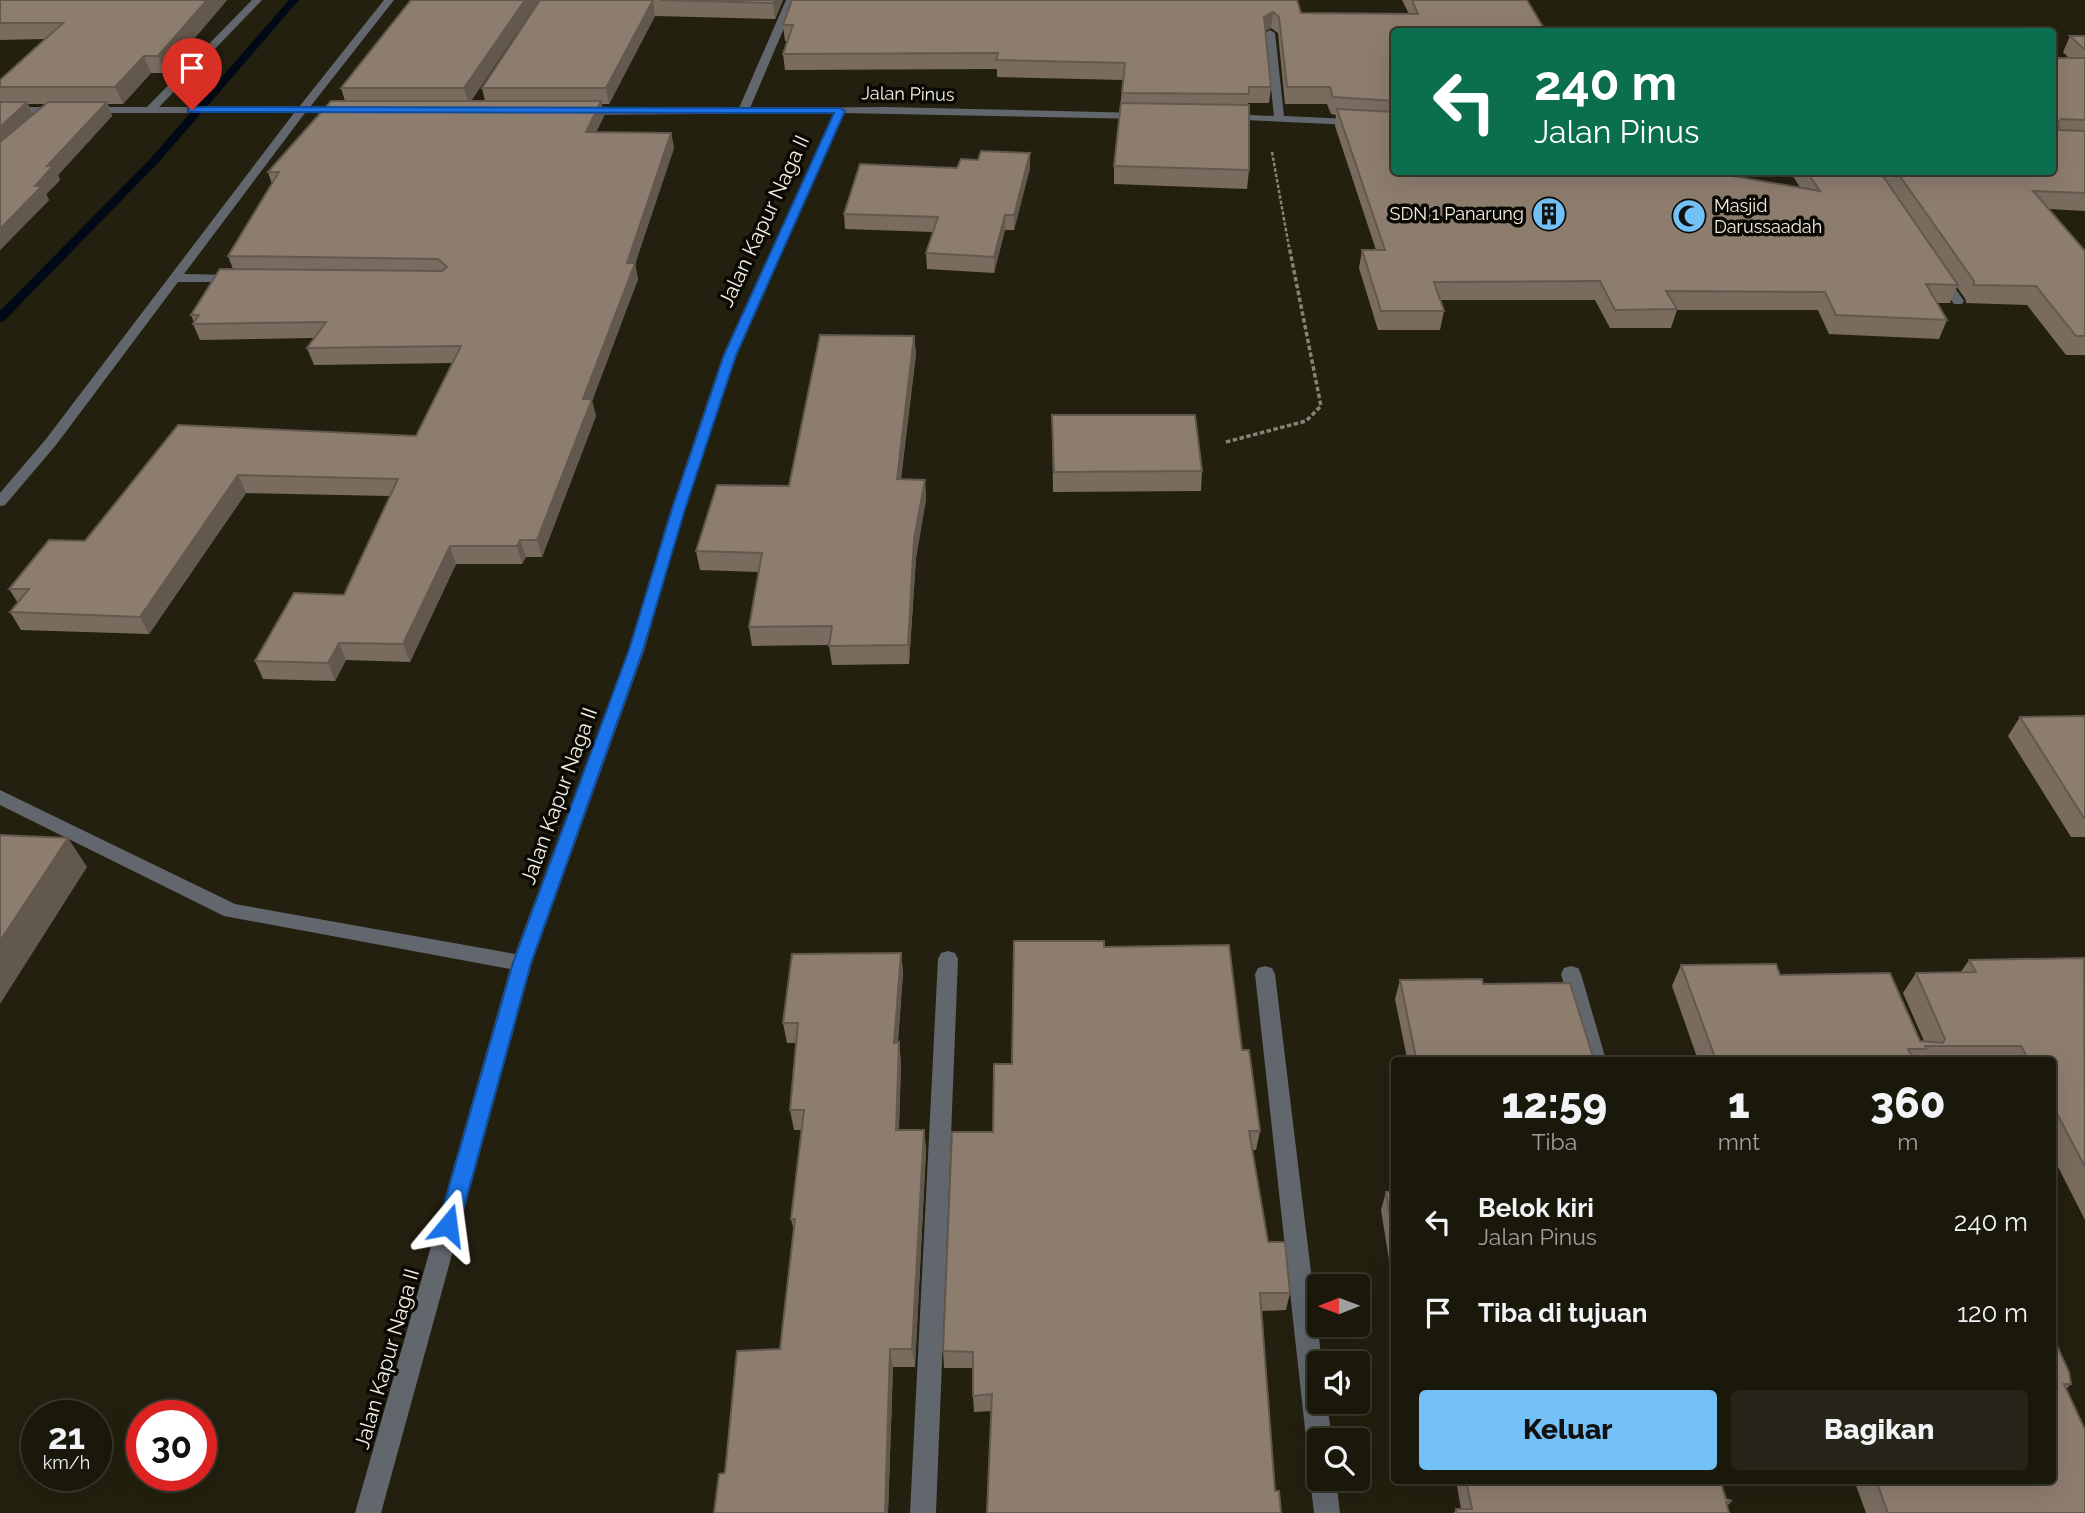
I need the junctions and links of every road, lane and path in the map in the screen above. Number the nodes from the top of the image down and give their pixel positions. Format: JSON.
{"nodes":[{"id":1,"x":257,"y":0,"type":"edge"},
{"id":2,"x":390,"y":0,"type":"edge"},
{"id":3,"x":791,"y":0,"type":"edge"},
{"id":4,"x":1270,"y":33,"type":"edge"},
{"id":5,"x":0,"y":110,"type":"edge"},
{"id":6,"x":50,"y":110,"type":"junction"},
{"id":7,"x":150,"y":110,"type":"junction"},
{"id":8,"x":302,"y":110,"type":"junction"},
{"id":9,"x":354,"y":111,"type":"edge"},
{"id":10,"x":743,"y":111,"type":"junction"},
{"id":11,"x":840,"y":111,"type":"junction"},
{"id":12,"x":567,"y":112,"type":"edge"},
{"id":13,"x":1160,"y":116,"type":"edge"},
{"id":14,"x":1212,"y":117,"type":"edge"},
{"id":15,"x":1264,"y":117,"type":"junction"},
{"id":16,"x":1279,"y":117,"type":"junction"},
{"id":17,"x":40,"y":120,"type":"edge"},
{"id":18,"x":1391,"y":124,"type":"edge"},
{"id":19,"x":1936,"y":269,"type":"edge"},
{"id":20,"x":174,"y":278,"type":"junction"},
{"id":21,"x":255,"y":279,"type":"edge"},
{"id":22,"x":1958,"y":301,"type":"edge"},
{"id":23,"x":1226,"y":442,"type":"dead end"},
{"id":24,"x":0,"y":502,"type":"edge"},
{"id":25,"x":0,"y":797,"type":"edge"},
{"id":26,"x":948,"y":959,"type":"dead end"},
{"id":27,"x":522,"y":963,"type":"junction"},
{"id":28,"x":1265,"y":974,"type":"dead end"},
{"id":29,"x":1571,"y":974,"type":"dead end"},
{"id":30,"x":1595,"y":1057,"type":"edge"},
{"id":31,"x":1318,"y":1428,"type":"edge"},
{"id":32,"x":1324,"y":1491,"type":"edge"},
{"id":33,"x":368,"y":1513,"type":"edge"},
{"id":34,"x":923,"y":1513,"type":"edge"},
{"id":35,"x":1327,"y":1513,"type":"edge"}],
"edges":[{"from":1,"to":7,"type":"street"},
{"from":2,"to":8,"type":"street"},
{"from":3,"to":10,"type":"street"},
{"from":4,"to":16,"type":"street"},
{"from":5,"to":6,"type":"street"},
{"from":6,"to":7,"type":"street"},
{"from":6,"to":17,"type":"street"},
{"from":7,"to":8,"type":"street"},
{"from":8,"to":9,"type":"street"},
{"from":8,"to":20,"type":"street"},
{"from":10,"to":11,"type":"street","name":"Jalan Pinus"},
{"from":10,"to":12,"type":"street","name":"Jalan Pinus"},
{"from":11,"to":13,"type":"street","name":"Jalan Pinus"},
{"from":11,"to":27,"type":"street","name":"Jalan Kapur Naga II"},
{"from":14,"to":15,"type":"street"},
{"from":15,"to":16,"type":"street"},
{"from":15,"to":23,"type":"path"},
{"from":16,"to":18,"type":"street"},
{"from":19,"to":22,"type":"street"},
{"from":20,"to":21,"type":"street"},
{"from":20,"to":24,"type":"street"},
{"from":25,"to":27,"type":"street"},
{"from":26,"to":34,"type":"street"},
{"from":27,"to":33,"type":"street","name":"Jalan Kapur Naga II"},
{"from":28,"to":31,"type":"street"},
{"from":29,"to":30,"type":"street"},
{"from":32,"to":35,"type":"street"}]}
